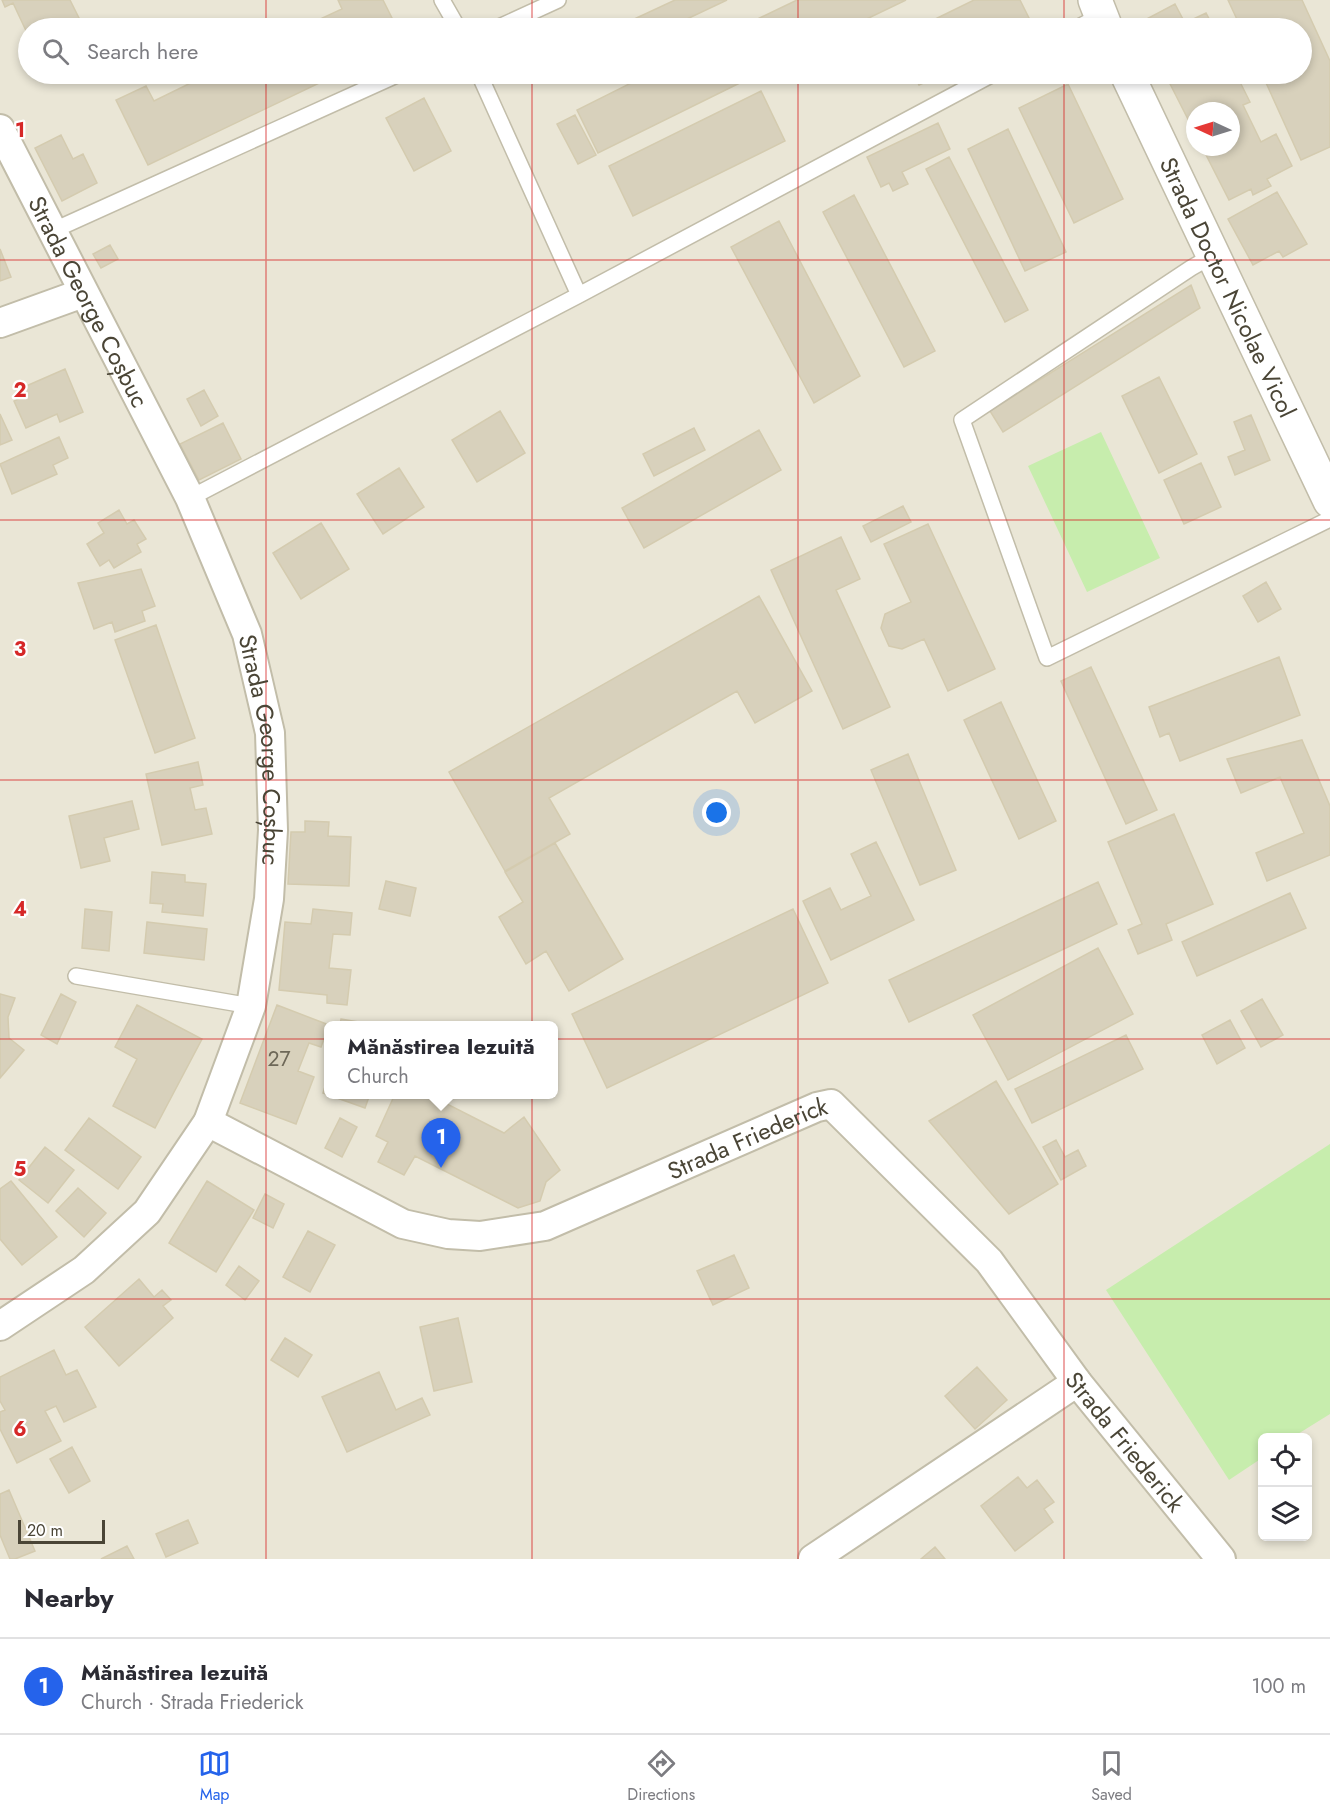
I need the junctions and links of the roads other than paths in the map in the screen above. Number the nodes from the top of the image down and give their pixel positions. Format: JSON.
{"nodes":[{"id":1,"x":442,"y":0,"type":"edge"},
{"id":2,"x":558,"y":0,"type":"edge"},
{"id":3,"x":452,"y":18,"type":"edge"},
{"id":4,"x":519,"y":18,"type":"edge"},
{"id":5,"x":377,"y":84,"type":"edge"},
{"id":6,"x":484,"y":84,"type":"edge"},
{"id":7,"x":974,"y":84,"type":"edge"},
{"id":8,"x":1132,"y":84,"type":"edge"},
{"id":9,"x":0,"y":129,"type":"edge"},
{"id":10,"x":52,"y":231,"type":"junction"},
{"id":11,"x":1212,"y":256,"type":"junction"},
{"id":12,"x":84,"y":293,"type":"junction"},
{"id":13,"x":579,"y":295,"type":"junction"},
{"id":14,"x":0,"y":323,"type":"edge"},
{"id":15,"x":190,"y":498,"type":"junction"},
{"id":16,"x":1330,"y":501,"type":"edge"},
{"id":17,"x":1330,"y":519,"type":"edge"},
{"id":18,"x":76,"y":976,"type":"dead end"},
{"id":19,"x":251,"y":1006,"type":"junction"},
{"id":20,"x":208,"y":1122,"type":"junction"},
{"id":21,"x":0,"y":1326,"type":"edge"},
{"id":22,"x":1077,"y":1382,"type":"junction"},
{"id":23,"x":813,"y":1559,"type":"edge"},
{"id":24,"x":1221,"y":1559,"type":"edge"}],
"edges":[{"from":1,"to":3,"type":"lane"},
{"from":2,"to":4,"type":"lane"},
{"from":5,"to":10,"type":"lane"},
{"from":6,"to":13,"type":"lane"},
{"from":7,"to":13,"type":"lane"},
{"from":8,"to":11,"type":"street","name":"Strada Doctor Nicolae Vicol"},
{"from":9,"to":10,"type":"street","name":"Strada George Coșbuc"},
{"from":10,"to":12,"type":"street","name":"Strada George Coșbuc"},
{"from":11,"to":16,"type":"street","name":"Strada Doctor Nicolae Vicol"},
{"from":11,"to":17,"type":"lane"},
{"from":12,"to":14,"type":"street"},
{"from":12,"to":15,"type":"street","name":"Strada George Coșbuc"},
{"from":13,"to":15,"type":"lane"},
{"from":15,"to":19,"type":"street","name":"Strada George Coșbuc"},
{"from":18,"to":19,"type":"lane"},
{"from":19,"to":20,"type":"street","name":"Strada George Coșbuc"},
{"from":20,"to":21,"type":"street","name":"Strada George Coșbuc"},
{"from":20,"to":22,"type":"street","name":"Strada Friederick"},
{"from":22,"to":23,"type":"street"},
{"from":22,"to":24,"type":"street","name":"Strada Friederick"}]}
